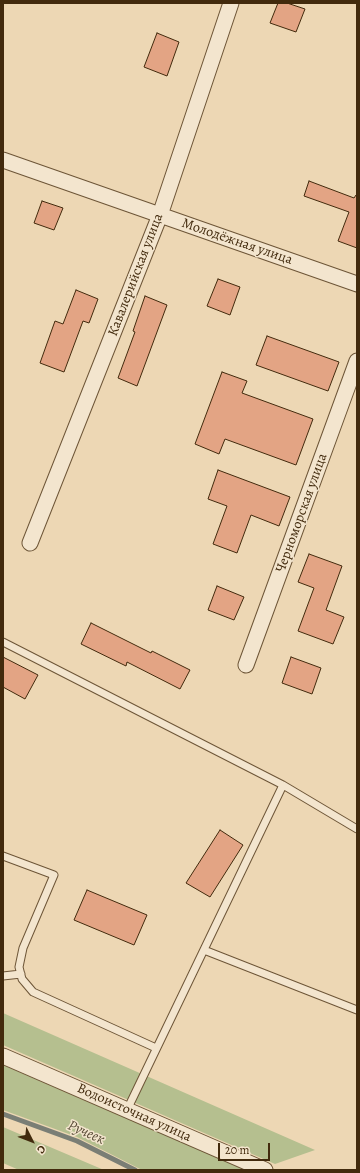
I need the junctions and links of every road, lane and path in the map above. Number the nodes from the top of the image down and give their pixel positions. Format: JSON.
{"nodes":[{"id":1,"x":231,"y":3,"type":"edge"},
{"id":2,"x":3,"y":160,"type":"edge"},
{"id":3,"x":160,"y":215,"type":"junction"},
{"id":4,"x":357,"y":284,"type":"edge"},
{"id":5,"x":357,"y":361,"type":"edge"},
{"id":6,"x":30,"y":544,"type":"dead end"},
{"id":7,"x":3,"y":642,"type":"edge"},
{"id":8,"x":246,"y":665,"type":"dead end"},
{"id":9,"x":283,"y":785,"type":"junction"},
{"id":10,"x":357,"y":829,"type":"edge"},
{"id":11,"x":3,"y":856,"type":"edge"},
{"id":12,"x":204,"y":950,"type":"junction"},
{"id":13,"x":21,"y":974,"type":"junction"},
{"id":14,"x":3,"y":976,"type":"edge"},
{"id":15,"x":357,"y":1010,"type":"edge"},
{"id":16,"x":156,"y":1048,"type":"junction"},
{"id":17,"x":3,"y":1056,"type":"edge"},
{"id":18,"x":127,"y":1110,"type":"junction"},
{"id":19,"x":265,"y":1170,"type":"edge"}],
"edges":[{"from":1,"to":3,"type":"street","name":"Кавалерийская улица"},
{"from":2,"to":3,"type":"street","name":"Молодёжная улица"},
{"from":3,"to":4,"type":"street","name":"Молодёжная улица"},
{"from":3,"to":6,"type":"street","name":"Кавалерийская улица"},
{"from":5,"to":8,"type":"street","name":"Черноморская улица"},
{"from":7,"to":9,"type":"lane"},
{"from":9,"to":10,"type":"lane"},
{"from":9,"to":12,"type":"lane"},
{"from":11,"to":13,"type":"lane"},
{"from":12,"to":15,"type":"lane"},
{"from":12,"to":16,"type":"lane"},
{"from":13,"to":14,"type":"lane"},
{"from":13,"to":16,"type":"lane"},
{"from":16,"to":18,"type":"lane"},
{"from":17,"to":18,"type":"street","name":"Водоисточная улица"},
{"from":18,"to":19,"type":"street","name":"Водоисточная улица"}]}
